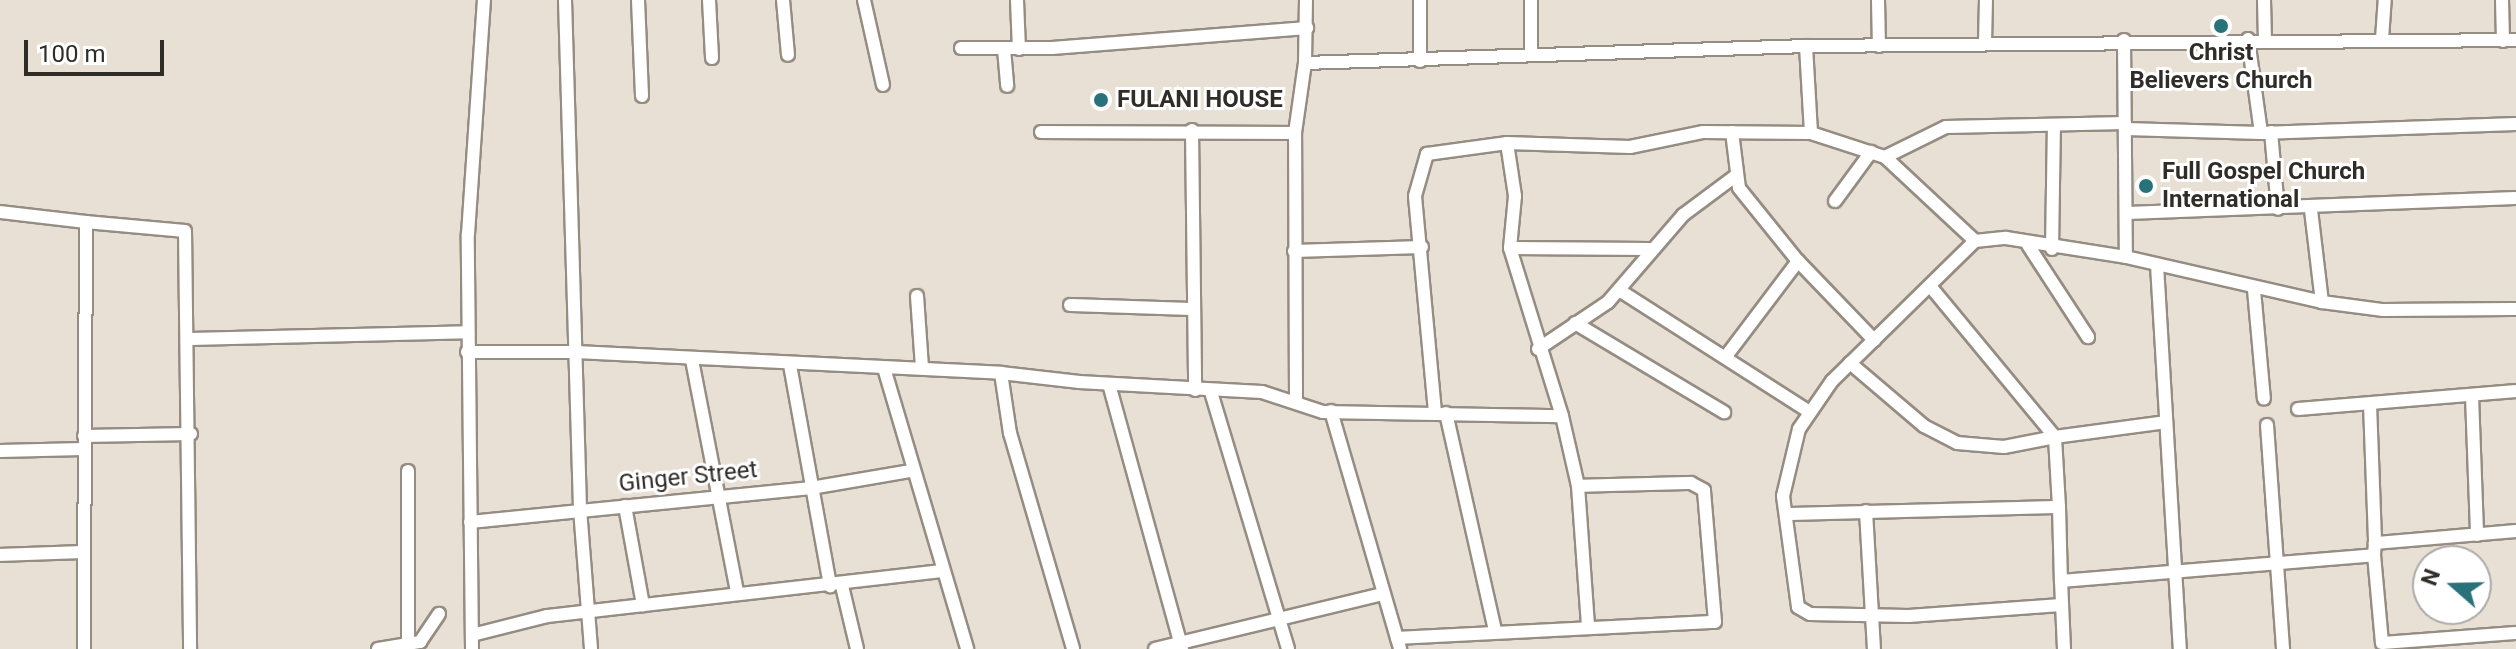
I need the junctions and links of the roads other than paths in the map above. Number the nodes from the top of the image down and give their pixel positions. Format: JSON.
{"nodes":[{"id":1,"x":484,"y":0,"type":"edge"},
{"id":2,"x":565,"y":0,"type":"edge"},
{"id":3,"x":638,"y":0,"type":"edge"},
{"id":4,"x":709,"y":0,"type":"edge"},
{"id":5,"x":783,"y":0,"type":"edge"},
{"id":6,"x":864,"y":0,"type":"edge"},
{"id":7,"x":1017,"y":0,"type":"edge"},
{"id":8,"x":1306,"y":0,"type":"edge"},
{"id":9,"x":1420,"y":0,"type":"edge"},
{"id":10,"x":1531,"y":0,"type":"edge"},
{"id":11,"x":1878,"y":0,"type":"edge"},
{"id":12,"x":1986,"y":0,"type":"edge"},
{"id":13,"x":2264,"y":0,"type":"edge"},
{"id":14,"x":2385,"y":0,"type":"edge"},
{"id":15,"x":2502,"y":0,"type":"edge"},
{"id":16,"x":1307,"y":28,"type":"junction"},
{"id":17,"x":2248,"y":39,"type":"junction"},
{"id":18,"x":2382,"y":39,"type":"junction"},
{"id":19,"x":2124,"y":40,"type":"junction"},
{"id":20,"x":2265,"y":40,"type":"junction"},
{"id":21,"x":2509,"y":40,"type":"edge"},
{"id":22,"x":1985,"y":43,"type":"junction"},
{"id":23,"x":1806,"y":46,"type":"junction"},
{"id":24,"x":1879,"y":46,"type":"junction"},
{"id":25,"x":961,"y":48,"type":"dead end"},
{"id":26,"x":1004,"y":49,"type":"junction"},
{"id":27,"x":1019,"y":49,"type":"junction"},
{"id":28,"x":788,"y":55,"type":"dead end"},
{"id":29,"x":1531,"y":55,"type":"junction"},
{"id":30,"x":712,"y":58,"type":"dead end"},
{"id":31,"x":1420,"y":61,"type":"junction"},
{"id":32,"x":1305,"y":63,"type":"junction"},
{"id":33,"x":883,"y":85,"type":"dead end"},
{"id":34,"x":1007,"y":86,"type":"dead end"},
{"id":35,"x":642,"y":96,"type":"dead end"},
{"id":36,"x":2516,"y":124,"type":"edge"},
{"id":37,"x":2054,"y":126,"type":"junction"},
{"id":38,"x":2125,"y":126,"type":"junction"},
{"id":39,"x":1192,"y":130,"type":"junction"},
{"id":40,"x":1041,"y":132,"type":"dead end"},
{"id":41,"x":1732,"y":132,"type":"junction"},
{"id":42,"x":2266,"y":132,"type":"junction"},
{"id":43,"x":1295,"y":133,"type":"junction"},
{"id":44,"x":1811,"y":133,"type":"junction"},
{"id":45,"x":1507,"y":143,"type":"junction"},
{"id":46,"x":1871,"y":152,"type":"junction"},
{"id":47,"x":1885,"y":157,"type":"junction"},
{"id":48,"x":1734,"y":177,"type":"junction"},
{"id":49,"x":2516,"y":198,"type":"edge"},
{"id":50,"x":1835,"y":201,"type":"dead end"},
{"id":51,"x":2278,"y":209,"type":"junction"},
{"id":52,"x":2311,"y":210,"type":"junction"},
{"id":53,"x":0,"y":212,"type":"edge"},
{"id":54,"x":2127,"y":213,"type":"junction"},
{"id":55,"x":86,"y":222,"type":"junction"},
{"id":56,"x":1975,"y":241,"type":"junction"},
{"id":57,"x":2028,"y":245,"type":"junction"},
{"id":58,"x":1422,"y":247,"type":"junction"},
{"id":59,"x":1510,"y":248,"type":"junction"},
{"id":60,"x":1650,"y":249,"type":"junction"},
{"id":61,"x":2052,"y":249,"type":"junction"},
{"id":62,"x":1294,"y":251,"type":"junction"},
{"id":63,"x":2126,"y":257,"type":"junction"},
{"id":64,"x":1798,"y":261,"type":"junction"},
{"id":65,"x":2157,"y":265,"type":"junction"},
{"id":66,"x":1930,"y":286,"type":"junction"},
{"id":67,"x":1619,"y":290,"type":"junction"},
{"id":68,"x":2254,"y":290,"type":"junction"},
{"id":69,"x":917,"y":296,"type":"dead end"},
{"id":70,"x":2322,"y":302,"type":"junction"},
{"id":71,"x":1070,"y":305,"type":"dead end"},
{"id":72,"x":1192,"y":309,"type":"junction"},
{"id":73,"x":2516,"y":309,"type":"edge"},
{"id":74,"x":1575,"y":323,"type":"junction"},
{"id":75,"x":467,"y":332,"type":"junction"},
{"id":76,"x":2088,"y":337,"type":"dead end"},
{"id":77,"x":190,"y":339,"type":"junction"},
{"id":78,"x":1874,"y":340,"type":"junction"},
{"id":79,"x":1538,"y":349,"type":"junction"},
{"id":80,"x":467,"y":352,"type":"junction"},
{"id":81,"x":576,"y":352,"type":"junction"},
{"id":82,"x":1727,"y":355,"type":"junction"},
{"id":83,"x":692,"y":360,"type":"junction"},
{"id":84,"x":1850,"y":363,"type":"junction"},
{"id":85,"x":790,"y":365,"type":"junction"},
{"id":86,"x":884,"y":368,"type":"junction"},
{"id":87,"x":922,"y":368,"type":"junction"},
{"id":88,"x":1001,"y":373,"type":"junction"},
{"id":89,"x":1109,"y":384,"type":"junction"},
{"id":90,"x":1195,"y":390,"type":"junction"},
{"id":91,"x":2516,"y":391,"type":"edge"},
{"id":92,"x":1211,"y":392,"type":"junction"},
{"id":93,"x":2472,"y":396,"type":"junction"},
{"id":94,"x":2264,"y":399,"type":"dead end"},
{"id":95,"x":1296,"y":400,"type":"junction"},
{"id":96,"x":2370,"y":404,"type":"junction"},
{"id":97,"x":2298,"y":409,"type":"dead end"},
{"id":98,"x":1331,"y":411,"type":"junction"},
{"id":99,"x":1808,"y":411,"type":"junction"},
{"id":100,"x":1724,"y":412,"type":"dead end"},
{"id":101,"x":1440,"y":413,"type":"junction"},
{"id":102,"x":1562,"y":416,"type":"junction"},
{"id":103,"x":2166,"y":422,"type":"junction"},
{"id":104,"x":2267,"y":425,"type":"dead end"},
{"id":105,"x":191,"y":434,"type":"junction"},
{"id":106,"x":2055,"y":437,"type":"junction"},
{"id":107,"x":84,"y":442,"type":"junction"},
{"id":108,"x":0,"y":451,"type":"edge"},
{"id":109,"x":408,"y":471,"type":"dead end"},
{"id":110,"x":910,"y":471,"type":"junction"},
{"id":111,"x":1578,"y":486,"type":"junction"},
{"id":112,"x":811,"y":488,"type":"junction"},
{"id":113,"x":719,"y":494,"type":"junction"},
{"id":114,"x":625,"y":506,"type":"junction"},
{"id":115,"x":2059,"y":507,"type":"junction"},
{"id":116,"x":580,"y":509,"type":"junction"},
{"id":117,"x":1866,"y":511,"type":"junction"},
{"id":118,"x":1787,"y":514,"type":"junction"},
{"id":119,"x":470,"y":522,"type":"junction"},
{"id":120,"x":2516,"y":531,"type":"edge"},
{"id":121,"x":2477,"y":535,"type":"junction"},
{"id":122,"x":2375,"y":549,"type":"junction"},
{"id":123,"x":84,"y":552,"type":"junction"},
{"id":124,"x":0,"y":555,"type":"edge"},
{"id":125,"x":2276,"y":563,"type":"junction"},
{"id":126,"x":942,"y":571,"type":"junction"},
{"id":127,"x":2176,"y":571,"type":"junction"},
{"id":128,"x":2061,"y":581,"type":"junction"},
{"id":129,"x":836,"y":586,"type":"junction"},
{"id":130,"x":737,"y":592,"type":"junction"},
{"id":131,"x":1382,"y":594,"type":"junction"},
{"id":132,"x":643,"y":605,"type":"junction"},
{"id":133,"x":2061,"y":605,"type":"junction"},
{"id":134,"x":587,"y":611,"type":"junction"},
{"id":135,"x":439,"y":614,"type":"dead end"},
{"id":136,"x":1872,"y":616,"type":"junction"},
{"id":137,"x":1281,"y":622,"type":"junction"},
{"id":138,"x":1588,"y":626,"type":"junction"},
{"id":139,"x":1495,"y":631,"type":"junction"},
{"id":140,"x":2516,"y":633,"type":"edge"},
{"id":141,"x":472,"y":635,"type":"junction"},
{"id":142,"x":2482,"y":642,"type":"edge"},
{"id":143,"x":1398,"y":644,"type":"edge"},
{"id":144,"x":1181,"y":646,"type":"edge"},
{"id":145,"x":2382,"y":646,"type":"edge"},
{"id":146,"x":408,"y":647,"type":"junction"},
{"id":147,"x":84,"y":649,"type":"edge"},
{"id":148,"x":190,"y":649,"type":"edge"},
{"id":149,"x":378,"y":649,"type":"edge"},
{"id":150,"x":472,"y":649,"type":"edge"},
{"id":151,"x":591,"y":649,"type":"edge"},
{"id":152,"x":857,"y":649,"type":"edge"},
{"id":153,"x":967,"y":649,"type":"edge"},
{"id":154,"x":1073,"y":649,"type":"edge"},
{"id":155,"x":1155,"y":649,"type":"edge"},
{"id":156,"x":1288,"y":649,"type":"edge"},
{"id":157,"x":1874,"y":649,"type":"edge"},
{"id":158,"x":2064,"y":649,"type":"edge"},
{"id":159,"x":2180,"y":649,"type":"edge"},
{"id":160,"x":2283,"y":649,"type":"edge"}],
"edges":[{"from":1,"to":75,"type":"street"},
{"from":2,"to":81,"type":"street"},
{"from":3,"to":35,"type":"street"},
{"from":4,"to":30,"type":"street"},
{"from":5,"to":28,"type":"street"},
{"from":6,"to":33,"type":"street"},
{"from":7,"to":27,"type":"street"},
{"from":8,"to":16,"type":"street"},
{"from":9,"to":31,"type":"street"},
{"from":10,"to":29,"type":"street"},
{"from":11,"to":24,"type":"street"},
{"from":12,"to":22,"type":"street"},
{"from":13,"to":20,"type":"street"},
{"from":14,"to":18,"type":"street"},
{"from":15,"to":21,"type":"street"},
{"from":16,"to":27,"type":"street"},
{"from":16,"to":32,"type":"street"},
{"from":17,"to":19,"type":"street"},
{"from":17,"to":20,"type":"street"},
{"from":17,"to":42,"type":"street"},
{"from":18,"to":20,"type":"street"},
{"from":18,"to":21,"type":"street"},
{"from":19,"to":22,"type":"street"},
{"from":19,"to":38,"type":"street"},
{"from":22,"to":24,"type":"street"},
{"from":23,"to":24,"type":"street"},
{"from":23,"to":29,"type":"street"},
{"from":23,"to":44,"type":"street"},
{"from":25,"to":26,"type":"street"},
{"from":26,"to":27,"type":"street"},
{"from":26,"to":34,"type":"street"},
{"from":29,"to":31,"type":"street"},
{"from":31,"to":32,"type":"street"},
{"from":32,"to":43,"type":"street"},
{"from":36,"to":42,"type":"street"},
{"from":37,"to":38,"type":"street"},
{"from":37,"to":47,"type":"street"},
{"from":37,"to":61,"type":"street"},
{"from":38,"to":42,"type":"street"},
{"from":38,"to":54,"type":"street"},
{"from":39,"to":40,"type":"street"},
{"from":39,"to":43,"type":"street"},
{"from":39,"to":72,"type":"street"},
{"from":41,"to":44,"type":"street"},
{"from":41,"to":45,"type":"street"},
{"from":41,"to":48,"type":"street"},
{"from":42,"to":51,"type":"street"},
{"from":43,"to":62,"type":"street"},
{"from":44,"to":46,"type":"street"},
{"from":45,"to":58,"type":"street"},
{"from":45,"to":59,"type":"street"},
{"from":46,"to":47,"type":"street"},
{"from":46,"to":50,"type":"street"},
{"from":47,"to":56,"type":"street"},
{"from":48,"to":60,"type":"street"},
{"from":48,"to":64,"type":"street"},
{"from":49,"to":52,"type":"street"},
{"from":51,"to":52,"type":"street"},
{"from":51,"to":54,"type":"street"},
{"from":52,"to":70,"type":"street"},
{"from":53,"to":55,"type":"street"},
{"from":54,"to":63,"type":"street"},
{"from":55,"to":77,"type":"street"},
{"from":55,"to":107,"type":"street"},
{"from":56,"to":57,"type":"street"},
{"from":56,"to":66,"type":"street"},
{"from":57,"to":61,"type":"street"},
{"from":57,"to":76,"type":"street"},
{"from":58,"to":62,"type":"street"},
{"from":58,"to":101,"type":"street"},
{"from":59,"to":60,"type":"street"},
{"from":59,"to":79,"type":"street"},
{"from":60,"to":67,"type":"street"},
{"from":61,"to":63,"type":"street"},
{"from":62,"to":95,"type":"street"},
{"from":63,"to":65,"type":"street"},
{"from":64,"to":78,"type":"street"},
{"from":64,"to":82,"type":"street"},
{"from":65,"to":68,"type":"street"},
{"from":65,"to":103,"type":"street"},
{"from":66,"to":78,"type":"street"},
{"from":66,"to":106,"type":"street"},
{"from":67,"to":74,"type":"street"},
{"from":67,"to":82,"type":"street"},
{"from":68,"to":70,"type":"street"},
{"from":68,"to":94,"type":"street"},
{"from":69,"to":87,"type":"street"},
{"from":70,"to":73,"type":"street"},
{"from":71,"to":72,"type":"street"},
{"from":72,"to":90,"type":"street"},
{"from":74,"to":79,"type":"street"},
{"from":74,"to":100,"type":"street"},
{"from":75,"to":77,"type":"street"},
{"from":75,"to":80,"type":"street"},
{"from":77,"to":105,"type":"street"},
{"from":78,"to":84,"type":"street"},
{"from":79,"to":102,"type":"street"},
{"from":80,"to":81,"type":"street"},
{"from":80,"to":119,"type":"street"},
{"from":81,"to":83,"type":"street"},
{"from":81,"to":116,"type":"street"},
{"from":82,"to":99,"type":"street"},
{"from":83,"to":85,"type":"street"},
{"from":83,"to":113,"type":"street"},
{"from":84,"to":99,"type":"street"},
{"from":84,"to":106,"type":"street"},
{"from":85,"to":86,"type":"street"},
{"from":85,"to":112,"type":"street"},
{"from":86,"to":87,"type":"street"},
{"from":86,"to":110,"type":"street"},
{"from":87,"to":88,"type":"street"},
{"from":88,"to":89,"type":"street"},
{"from":88,"to":154,"type":"street"},
{"from":89,"to":90,"type":"street"},
{"from":89,"to":144,"type":"street"},
{"from":90,"to":92,"type":"street"},
{"from":91,"to":93,"type":"street"},
{"from":92,"to":95,"type":"street"},
{"from":92,"to":137,"type":"street"},
{"from":93,"to":96,"type":"street"},
{"from":93,"to":121,"type":"street"},
{"from":95,"to":98,"type":"street"},
{"from":96,"to":97,"type":"street"},
{"from":96,"to":122,"type":"street"},
{"from":98,"to":101,"type":"street"},
{"from":98,"to":131,"type":"street"},
{"from":99,"to":118,"type":"street"},
{"from":101,"to":102,"type":"street"},
{"from":101,"to":139,"type":"street"},
{"from":102,"to":111,"type":"street"},
{"from":103,"to":106,"type":"street"},
{"from":103,"to":127,"type":"street"},
{"from":104,"to":125,"type":"street"},
{"from":105,"to":107,"type":"street"},
{"from":105,"to":148,"type":"street"},
{"from":106,"to":115,"type":"street"},
{"from":107,"to":108,"type":"street"},
{"from":107,"to":123,"type":"street"},
{"from":109,"to":146,"type":"street"},
{"from":110,"to":112,"type":"street","name":"Ginger Street"},
{"from":110,"to":126,"type":"street"},
{"from":111,"to":138,"type":"street"},
{"from":111,"to":138,"type":"street"},
{"from":112,"to":113,"type":"street","name":"Ginger Street"},
{"from":112,"to":129,"type":"street"},
{"from":113,"to":114,"type":"street","name":"Ginger Street"},
{"from":113,"to":130,"type":"street"},
{"from":114,"to":116,"type":"street","name":"Ginger Street"},
{"from":114,"to":132,"type":"street"},
{"from":115,"to":117,"type":"street"},
{"from":115,"to":128,"type":"street"},
{"from":116,"to":119,"type":"street","name":"Ginger Street"},
{"from":116,"to":134,"type":"street"},
{"from":117,"to":118,"type":"street"},
{"from":117,"to":136,"type":"street"},
{"from":118,"to":136,"type":"street"},
{"from":119,"to":141,"type":"street"},
{"from":120,"to":121,"type":"street"},
{"from":121,"to":122,"type":"street"},
{"from":122,"to":125,"type":"street"},
{"from":122,"to":145,"type":"street"},
{"from":123,"to":124,"type":"street"},
{"from":123,"to":147,"type":"street"},
{"from":125,"to":127,"type":"street"},
{"from":125,"to":160,"type":"street"},
{"from":126,"to":129,"type":"street"},
{"from":126,"to":153,"type":"street"},
{"from":127,"to":128,"type":"street"},
{"from":127,"to":159,"type":"street"},
{"from":128,"to":133,"type":"street"},
{"from":129,"to":130,"type":"street"},
{"from":129,"to":152,"type":"street"},
{"from":130,"to":132,"type":"street"},
{"from":131,"to":137,"type":"street"},
{"from":131,"to":143,"type":"street"},
{"from":132,"to":134,"type":"street"},
{"from":133,"to":136,"type":"street"},
{"from":133,"to":158,"type":"street"},
{"from":134,"to":141,"type":"street"},
{"from":134,"to":151,"type":"street"},
{"from":135,"to":146,"type":"street"},
{"from":136,"to":157,"type":"street"},
{"from":137,"to":144,"type":"street"},
{"from":137,"to":156,"type":"street"},
{"from":138,"to":139,"type":"street"},
{"from":139,"to":143,"type":"street"},
{"from":140,"to":142,"type":"street"},
{"from":141,"to":150,"type":"street"},
{"from":142,"to":145,"type":"street"},
{"from":144,"to":155,"type":"street"},
{"from":146,"to":149,"type":"street"}]}
